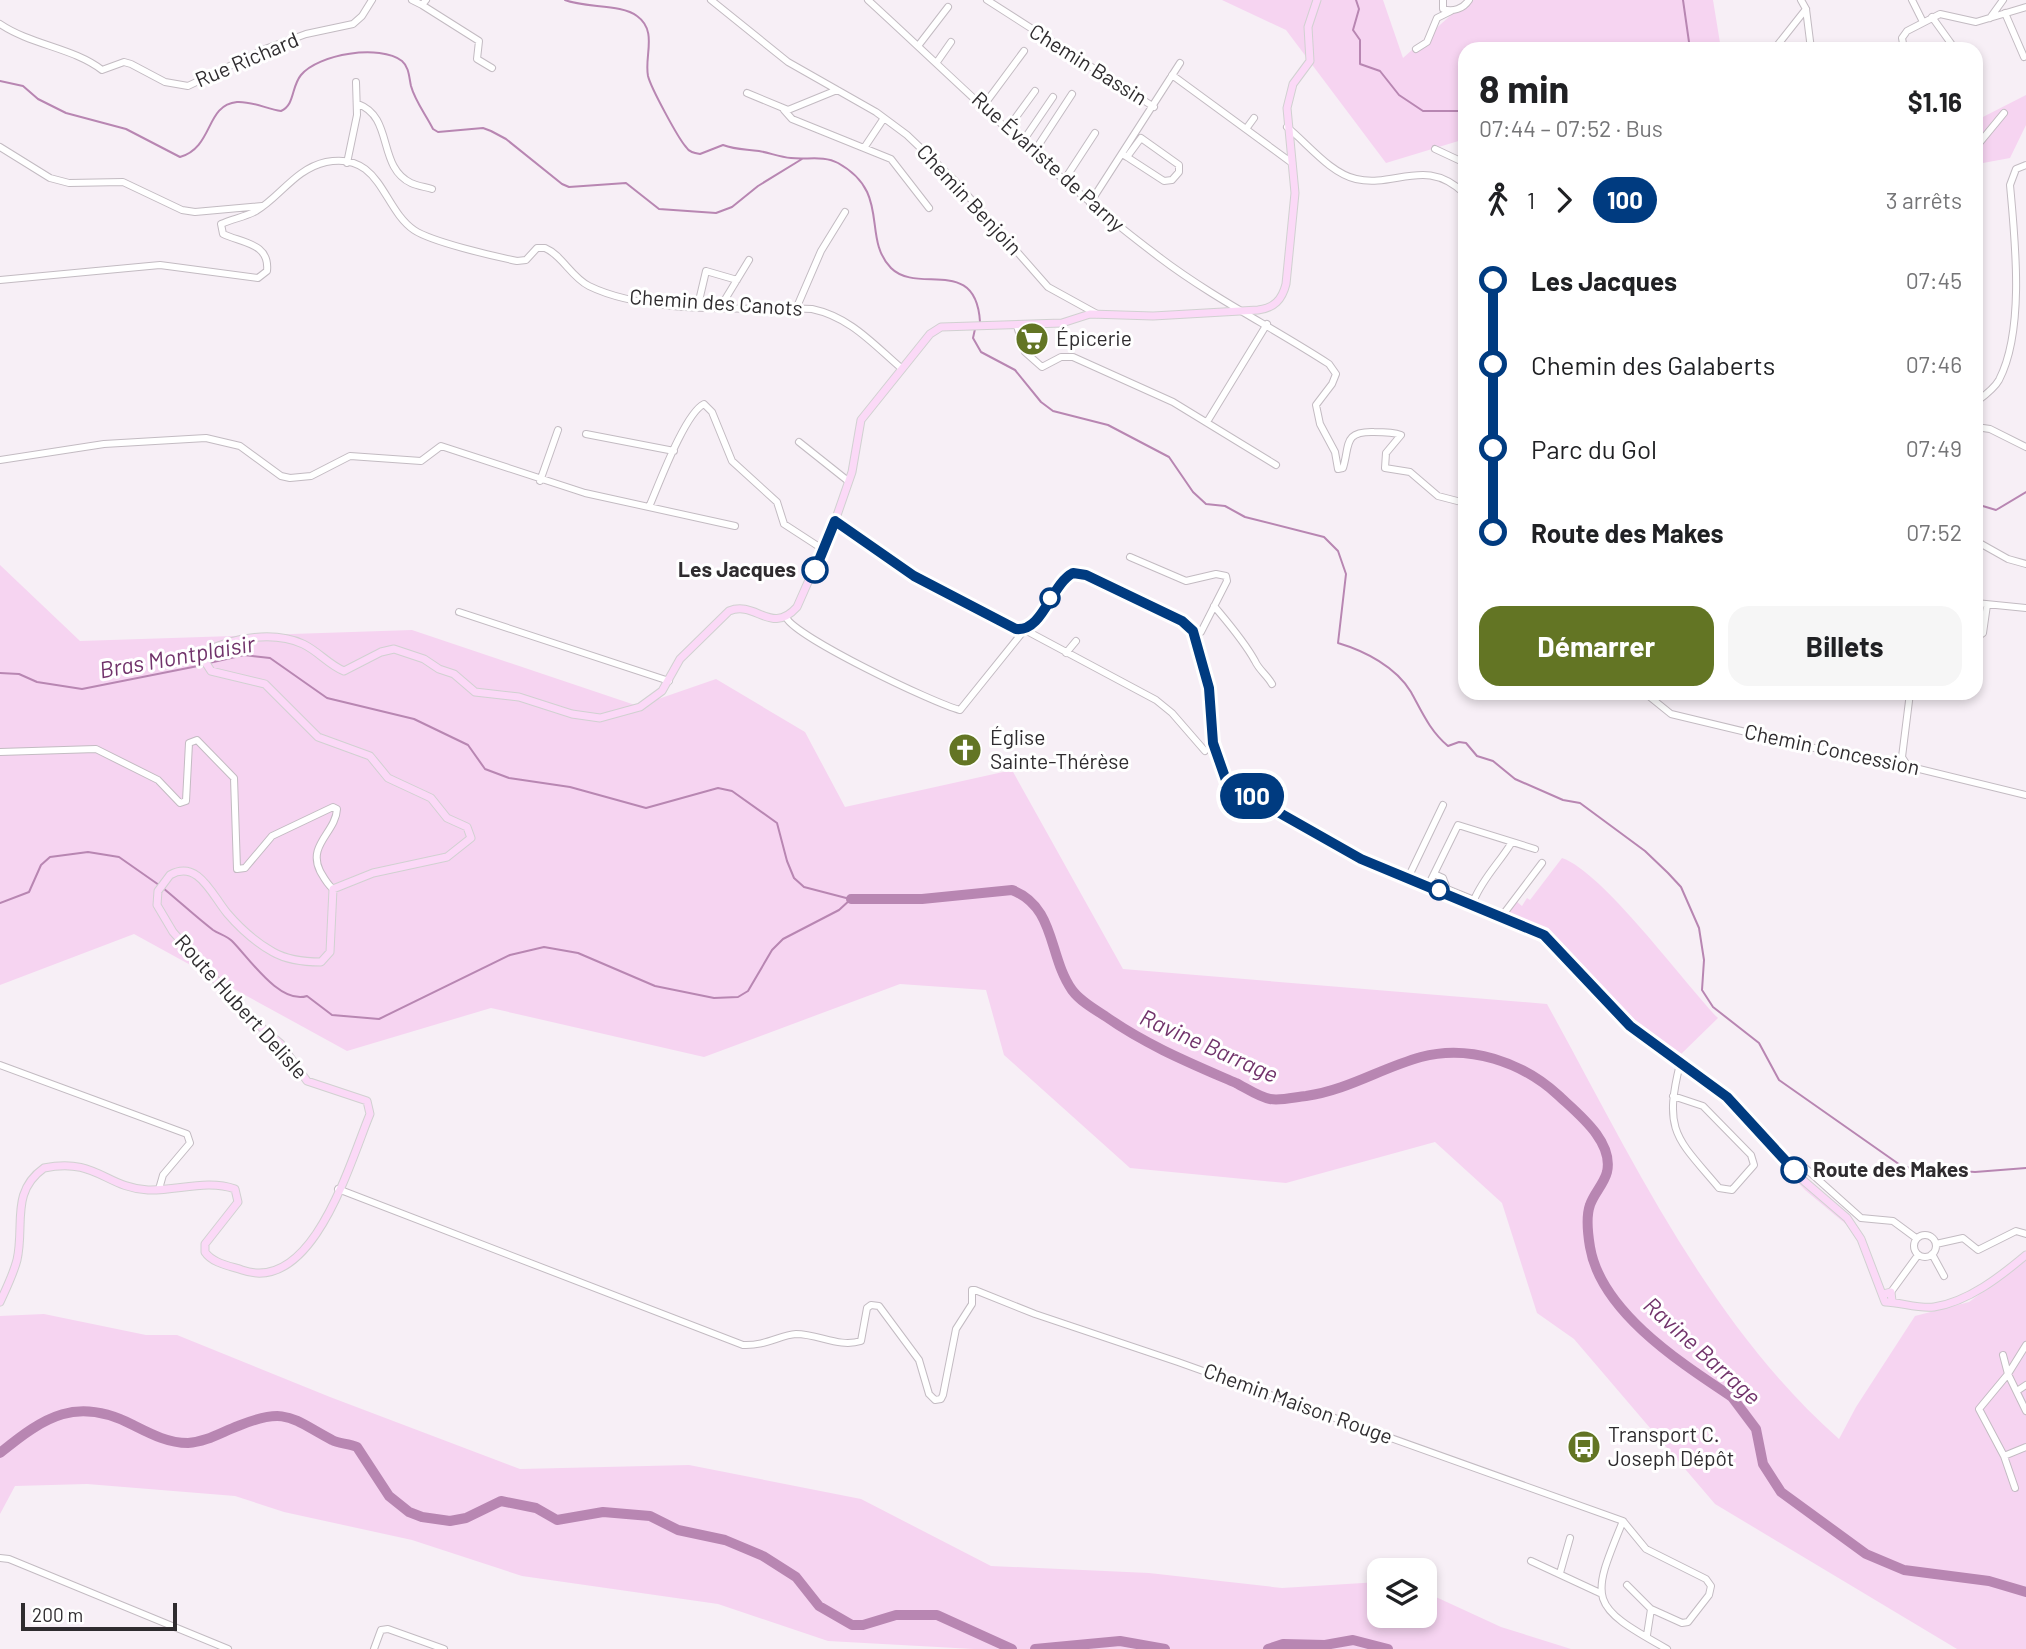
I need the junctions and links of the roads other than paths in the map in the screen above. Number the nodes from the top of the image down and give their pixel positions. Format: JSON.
{"nodes":[{"id":1,"x":372,"y":0,"type":"edge"},
{"id":2,"x":411,"y":0,"type":"edge"},
{"id":3,"x":711,"y":0,"type":"edge"},
{"id":4,"x":868,"y":0,"type":"edge"},
{"id":5,"x":987,"y":0,"type":"edge"},
{"id":6,"x":1317,"y":0,"type":"edge"},
{"id":7,"x":1443,"y":0,"type":"edge"},
{"id":8,"x":1469,"y":0,"type":"edge"},
{"id":9,"x":1801,"y":0,"type":"edge"},
{"id":10,"x":2003,"y":0,"type":"edge"},
{"id":11,"x":424,"y":2,"type":"edge"},
{"id":12,"x":1915,"y":2,"type":"edge"},
{"id":13,"x":948,"y":6,"type":"dead end"},
{"id":14,"x":2026,"y":7,"type":"edge"},
{"id":15,"x":1806,"y":9,"type":"junction"},
{"id":16,"x":1451,"y":11,"type":"junction"},
{"id":17,"x":2005,"y":13,"type":"junction"},
{"id":18,"x":1932,"y":17,"type":"junction"},
{"id":19,"x":1988,"y":20,"type":"junction"},
{"id":20,"x":1923,"y":22,"type":"junction"},
{"id":21,"x":0,"y":24,"type":"edge"},
{"id":22,"x":951,"y":42,"type":"dead end"},
{"id":23,"x":1780,"y":42,"type":"edge"},
{"id":24,"x":1810,"y":42,"type":"edge"},
{"id":25,"x":1903,"y":42,"type":"edge"},
{"id":26,"x":1950,"y":42,"type":"edge"},
{"id":27,"x":918,"y":46,"type":"junction"},
{"id":28,"x":1416,"y":48,"type":"dead end"},
{"id":29,"x":1024,"y":51,"type":"dead end"},
{"id":30,"x":2024,"y":57,"type":"dead end"},
{"id":31,"x":937,"y":62,"type":"junction"},
{"id":32,"x":1180,"y":63,"type":"dead end"},
{"id":33,"x":492,"y":68,"type":"dead end"},
{"id":34,"x":1172,"y":75,"type":"junction"},
{"id":35,"x":356,"y":82,"type":"dead end"},
{"id":36,"x":837,"y":90,"type":"junction"},
{"id":37,"x":1035,"y":91,"type":"dead end"},
{"id":38,"x":747,"y":93,"type":"dead end"},
{"id":39,"x":1072,"y":94,"type":"dead end"},
{"id":40,"x":1053,"y":97,"type":"dead end"},
{"id":41,"x":358,"y":104,"type":"junction"},
{"id":42,"x":984,"y":105,"type":"junction"},
{"id":43,"x":1154,"y":107,"type":"junction"},
{"id":44,"x":784,"y":110,"type":"junction"},
{"id":45,"x":2004,"y":113,"type":"dead end"},
{"id":46,"x":884,"y":118,"type":"junction"},
{"id":47,"x":1254,"y":118,"type":"dead end"},
{"id":48,"x":1287,"y":127,"type":"junction"},
{"id":49,"x":1009,"y":128,"type":"junction"},
{"id":50,"x":1246,"y":129,"type":"junction"},
{"id":51,"x":1095,"y":133,"type":"dead end"},
{"id":52,"x":1983,"y":138,"type":"edge"},
{"id":53,"x":1023,"y":141,"type":"junction"},
{"id":54,"x":0,"y":146,"type":"edge"},
{"id":55,"x":864,"y":148,"type":"junction"},
{"id":56,"x":1434,"y":149,"type":"dead end"},
{"id":57,"x":1034,"y":152,"type":"junction"},
{"id":58,"x":1124,"y":156,"type":"junction"},
{"id":59,"x":1458,"y":160,"type":"edge"},
{"id":60,"x":347,"y":163,"type":"junction"},
{"id":61,"x":1292,"y":163,"type":"junction"},
{"id":62,"x":2026,"y":165,"type":"edge"},
{"id":63,"x":1065,"y":179,"type":"junction"},
{"id":64,"x":432,"y":189,"type":"dead end"},
{"id":65,"x":1458,"y":190,"type":"edge"},
{"id":66,"x":1090,"y":203,"type":"junction"},
{"id":67,"x":264,"y":205,"type":"junction"},
{"id":68,"x":929,"y":208,"type":"dead end"},
{"id":69,"x":845,"y":212,"type":"dead end"},
{"id":70,"x":749,"y":260,"type":"dead end"},
{"id":71,"x":0,"y":280,"type":"edge"},
{"id":72,"x":737,"y":280,"type":"junction"},
{"id":73,"x":698,"y":305,"type":"junction"},
{"id":74,"x":721,"y":306,"type":"junction"},
{"id":75,"x":796,"y":309,"type":"junction"},
{"id":76,"x":1237,"y":311,"type":"junction"},
{"id":77,"x":1097,"y":313,"type":"junction"},
{"id":78,"x":1267,"y":324,"type":"junction"},
{"id":79,"x":1017,"y":326,"type":"junction"},
{"id":80,"x":901,"y":369,"type":"junction"},
{"id":81,"x":1983,"y":396,"type":"edge"},
{"id":82,"x":1207,"y":422,"type":"junction"},
{"id":83,"x":1983,"y":428,"type":"edge"},
{"id":84,"x":558,"y":430,"type":"dead end"},
{"id":85,"x":586,"y":433,"type":"dead end"},
{"id":86,"x":799,"y":442,"type":"dead end"},
{"id":87,"x":2026,"y":447,"type":"edge"},
{"id":88,"x":674,"y":451,"type":"junction"},
{"id":89,"x":0,"y":460,"type":"edge"},
{"id":90,"x":1276,"y":465,"type":"dead end"},
{"id":91,"x":540,"y":481,"type":"junction"},
{"id":92,"x":848,"y":481,"type":"junction"},
{"id":93,"x":1458,"y":501,"type":"edge"},
{"id":94,"x":649,"y":507,"type":"junction"},
{"id":95,"x":835,"y":521,"type":"junction"},
{"id":96,"x":735,"y":526,"type":"dead end"},
{"id":97,"x":1983,"y":545,"type":"edge"},
{"id":98,"x":824,"y":550,"type":"junction"},
{"id":99,"x":1130,"y":557,"type":"dead end"},
{"id":100,"x":2026,"y":564,"type":"edge"},
{"id":101,"x":1983,"y":604,"type":"edge"},
{"id":102,"x":1987,"y":605,"type":"junction"},
{"id":103,"x":1214,"y":606,"type":"junction"},
{"id":104,"x":2026,"y":608,"type":"edge"},
{"id":105,"x":459,"y":612,"type":"dead end"},
{"id":106,"x":786,"y":617,"type":"junction"},
{"id":107,"x":1026,"y":629,"type":"junction"},
{"id":108,"x":1983,"y":633,"type":"edge"},
{"id":109,"x":1195,"y":637,"type":"junction"},
{"id":110,"x":1076,"y":641,"type":"dead end"},
{"id":111,"x":1066,"y":653,"type":"junction"},
{"id":112,"x":669,"y":681,"type":"junction"},
{"id":113,"x":1272,"y":684,"type":"dead end"},
{"id":114,"x":1654,"y":700,"type":"edge"},
{"id":115,"x":1909,"y":700,"type":"edge"},
{"id":116,"x":1205,"y":751,"type":"dead end"},
{"id":117,"x":0,"y":752,"type":"edge"},
{"id":118,"x":1907,"y":765,"type":"junction"},
{"id":119,"x":2026,"y":795,"type":"edge"},
{"id":120,"x":1443,"y":805,"type":"dead end"},
{"id":121,"x":1512,"y":842,"type":"junction"},
{"id":122,"x":1535,"y":849,"type":"dead end"},
{"id":123,"x":1542,"y":863,"type":"dead end"},
{"id":124,"x":1434,"y":874,"type":"junction"},
{"id":125,"x":1408,"y":878,"type":"junction"},
{"id":126,"x":1428,"y":886,"type":"junction"},
{"id":127,"x":333,"y":889,"type":"junction"},
{"id":128,"x":1503,"y":916,"type":"junction"},
{"id":129,"x":1679,"y":1064,"type":"junction"},
{"id":130,"x":0,"y":1065,"type":"edge"},
{"id":131,"x":1673,"y":1096,"type":"junction"},
{"id":132,"x":1804,"y":1167,"type":"dead end"},
{"id":133,"x":159,"y":1189,"type":"junction"},
{"id":134,"x":338,"y":1189,"type":"junction"},
{"id":135,"x":2026,"y":1234,"type":"edge"},
{"id":136,"x":1916,"y":1238,"type":"junction"},
{"id":137,"x":1936,"y":1244,"type":"junction"},
{"id":138,"x":1931,"y":1254,"type":"junction"},
{"id":139,"x":1918,"y":1255,"type":"junction"},
{"id":140,"x":2026,"y":1255,"type":"edge"},
{"id":141,"x":1944,"y":1276,"type":"dead end"},
{"id":142,"x":1889,"y":1296,"type":"junction"},
{"id":143,"x":0,"y":1302,"type":"edge"},
{"id":144,"x":2026,"y":1345,"type":"edge"},
{"id":145,"x":2003,"y":1355,"type":"dead end"},
{"id":146,"x":2008,"y":1374,"type":"junction"},
{"id":147,"x":2026,"y":1385,"type":"edge"},
{"id":148,"x":2017,"y":1391,"type":"junction"},
{"id":149,"x":2026,"y":1411,"type":"edge"},
{"id":150,"x":2026,"y":1447,"type":"edge"},
{"id":151,"x":2004,"y":1456,"type":"junction"},
{"id":152,"x":2015,"y":1488,"type":"dead end"},
{"id":153,"x":1623,"y":1521,"type":"junction"},
{"id":154,"x":1570,"y":1538,"type":"dead end"},
{"id":155,"x":0,"y":1559,"type":"edge"},
{"id":156,"x":1531,"y":1561,"type":"dead end"},
{"id":157,"x":1560,"y":1573,"type":"junction"},
{"id":158,"x":1628,"y":1585,"type":"dead end"},
{"id":159,"x":1600,"y":1593,"type":"junction"},
{"id":160,"x":1651,"y":1609,"type":"junction"},
{"id":161,"x":1647,"y":1635,"type":"junction"},
{"id":162,"x":228,"y":1649,"type":"edge"},
{"id":163,"x":374,"y":1649,"type":"edge"},
{"id":164,"x":444,"y":1649,"type":"edge"},
{"id":165,"x":1667,"y":1649,"type":"edge"}],
"edges":[{"from":1,"to":21,"type":"street","name":"Rue Richard"},
{"from":2,"to":11,"type":"street"},
{"from":3,"to":36,"type":"street","name":"Chemin Benjoin"},
{"from":4,"to":27,"type":"street","name":"Rue Évariste de Parny"},
{"from":5,"to":43,"type":"street","name":"Chemin Bassin"},
{"from":6,"to":48,"type":"main road"},
{"from":7,"to":16,"type":"street"},
{"from":8,"to":16,"type":"street"},
{"from":9,"to":15,"type":"street"},
{"from":10,"to":19,"type":"street"},
{"from":11,"to":33,"type":"street"},
{"from":12,"to":20,"type":"street"},
{"from":13,"to":27,"type":"street"},
{"from":14,"to":17,"type":"street"},
{"from":15,"to":23,"type":"street"},
{"from":15,"to":24,"type":"street"},
{"from":16,"to":28,"type":"street"},
{"from":17,"to":19,"type":"street"},
{"from":17,"to":30,"type":"street"},
{"from":18,"to":19,"type":"street"},
{"from":18,"to":20,"type":"street"},
{"from":18,"to":26,"type":"street"},
{"from":20,"to":25,"type":"street"},
{"from":22,"to":31,"type":"street"},
{"from":27,"to":31,"type":"street","name":"Rue Évariste de Parny"},
{"from":29,"to":42,"type":"street"},
{"from":31,"to":42,"type":"street","name":"Rue Évariste de Parny"},
{"from":32,"to":34,"type":"street","name":"Chemin Bassin"},
{"from":34,"to":43,"type":"street","name":"Chemin Bassin"},
{"from":34,"to":50,"type":"street","name":"Chemin Bassin"},
{"from":35,"to":41,"type":"street"},
{"from":36,"to":44,"type":"street"},
{"from":36,"to":46,"type":"street","name":"Chemin Benjoin"},
{"from":37,"to":49,"type":"street"},
{"from":38,"to":44,"type":"street"},
{"from":39,"to":57,"type":"street"},
{"from":40,"to":53,"type":"street"},
{"from":41,"to":60,"type":"street"},
{"from":41,"to":64,"type":"street"},
{"from":42,"to":49,"type":"street","name":"Rue Évariste de Parny"},
{"from":43,"to":58,"type":"street","name":"Chemin Bassin"},
{"from":44,"to":55,"type":"street"},
{"from":45,"to":52,"type":"street"},
{"from":46,"to":55,"type":"street"},
{"from":46,"to":77,"type":"street","name":"Chemin Benjoin"},
{"from":47,"to":50,"type":"street"},
{"from":48,"to":61,"type":"main road"},
{"from":48,"to":65,"type":"street"},
{"from":49,"to":53,"type":"street","name":"Rue Évariste de Parny"},
{"from":50,"to":61,"type":"street","name":"Chemin Bassin"},
{"from":51,"to":63,"type":"street"},
{"from":53,"to":57,"type":"street","name":"Rue Évariste de Parny"},
{"from":54,"to":67,"type":"street"},
{"from":55,"to":68,"type":"street"},
{"from":56,"to":59,"type":"street"},
{"from":57,"to":63,"type":"street","name":"Rue Évariste de Parny"},
{"from":58,"to":58,"type":"street"},
{"from":58,"to":66,"type":"street","name":"Chemin Bassin"},
{"from":60,"to":67,"type":"street"},
{"from":60,"to":73,"type":"street","name":"Chemin des Canots"},
{"from":61,"to":76,"type":"main road"},
{"from":62,"to":81,"type":"street"},
{"from":63,"to":66,"type":"street","name":"Rue Évariste de Parny"},
{"from":66,"to":76,"type":"street","name":"Rue Évariste de Parny"},
{"from":67,"to":71,"type":"street"},
{"from":69,"to":75,"type":"street"},
{"from":70,"to":72,"type":"street"},
{"from":72,"to":73,"type":"street"},
{"from":72,"to":74,"type":"street"},
{"from":73,"to":74,"type":"street","name":"Chemin des Canots"},
{"from":74,"to":75,"type":"street","name":"Chemin des Canots"},
{"from":75,"to":80,"type":"street","name":"Chemin des Canots"},
{"from":76,"to":77,"type":"main road"},
{"from":76,"to":78,"type":"street"},
{"from":77,"to":79,"type":"main road"},
{"from":78,"to":82,"type":"street"},
{"from":78,"to":93,"type":"street"},
{"from":79,"to":80,"type":"main road"},
{"from":79,"to":82,"type":"street"},
{"from":80,"to":92,"type":"main road"},
{"from":82,"to":90,"type":"street"},
{"from":83,"to":87,"type":"street"},
{"from":84,"to":91,"type":"street"},
{"from":85,"to":88,"type":"street"},
{"from":86,"to":92,"type":"street"},
{"from":88,"to":94,"type":"street"},
{"from":88,"to":98,"type":"street"},
{"from":89,"to":91,"type":"street"},
{"from":91,"to":94,"type":"street"},
{"from":92,"to":95,"type":"main road"},
{"from":94,"to":96,"type":"street"},
{"from":95,"to":98,"type":"main road"},
{"from":95,"to":107,"type":"main road"},
{"from":97,"to":100,"type":"street"},
{"from":98,"to":106,"type":"main road"},
{"from":99,"to":103,"type":"street"},
{"from":101,"to":102,"type":"street"},
{"from":102,"to":104,"type":"street"},
{"from":102,"to":108,"type":"street"},
{"from":103,"to":109,"type":"street"},
{"from":103,"to":113,"type":"street"},
{"from":105,"to":112,"type":"street"},
{"from":106,"to":107,"type":"street"},
{"from":106,"to":112,"type":"main road"},
{"from":107,"to":109,"type":"main road"},
{"from":107,"to":111,"type":"street"},
{"from":109,"to":125,"type":"main road"},
{"from":110,"to":111,"type":"street"},
{"from":111,"to":116,"type":"street"},
{"from":112,"to":127,"type":"main road"},
{"from":114,"to":118,"type":"street","name":"Chemin Concession"},
{"from":115,"to":118,"type":"street"},
{"from":117,"to":127,"type":"street"},
{"from":118,"to":119,"type":"street","name":"Chemin Concession"},
{"from":120,"to":125,"type":"street"},
{"from":121,"to":122,"type":"street"},
{"from":121,"to":124,"type":"street"},
{"from":121,"to":124,"type":"street"},
{"from":123,"to":128,"type":"street"},
{"from":124,"to":126,"type":"street"},
{"from":125,"to":126,"type":"main road"},
{"from":126,"to":128,"type":"main road"},
{"from":127,"to":134,"type":"main road","name":"Route Hubert Delisle"},
{"from":128,"to":129,"type":"main road"},
{"from":129,"to":131,"type":"street"},
{"from":129,"to":142,"type":"main road"},
{"from":130,"to":133,"type":"street"},
{"from":131,"to":131,"type":"street"},
{"from":132,"to":136,"type":"street"},
{"from":133,"to":134,"type":"main road","name":"Route Hubert Delisle"},
{"from":133,"to":143,"type":"main road","name":"Route Hubert Delisle"},
{"from":134,"to":153,"type":"street","name":"Chemin Maison Rouge"},
{"from":135,"to":137,"type":"street"},
{"from":136,"to":137,"type":"street"},
{"from":136,"to":139,"type":"street"},
{"from":137,"to":138,"type":"street"},
{"from":138,"to":139,"type":"street"},
{"from":138,"to":141,"type":"street"},
{"from":139,"to":142,"type":"street"},
{"from":140,"to":142,"type":"main road"},
{"from":144,"to":146,"type":"street"},
{"from":145,"to":146,"type":"street"},
{"from":146,"to":148,"type":"street"},
{"from":146,"to":151,"type":"street"},
{"from":147,"to":148,"type":"street"},
{"from":148,"to":149,"type":"street"},
{"from":150,"to":151,"type":"street"},
{"from":151,"to":152,"type":"street"},
{"from":153,"to":159,"type":"street"},
{"from":153,"to":160,"type":"street"},
{"from":154,"to":157,"type":"street"},
{"from":155,"to":162,"type":"street"},
{"from":156,"to":157,"type":"street"},
{"from":157,"to":159,"type":"street"},
{"from":158,"to":160,"type":"street"},
{"from":159,"to":161,"type":"street"},
{"from":160,"to":161,"type":"street"},
{"from":161,"to":165,"type":"street"},
{"from":163,"to":164,"type":"street"}]}
